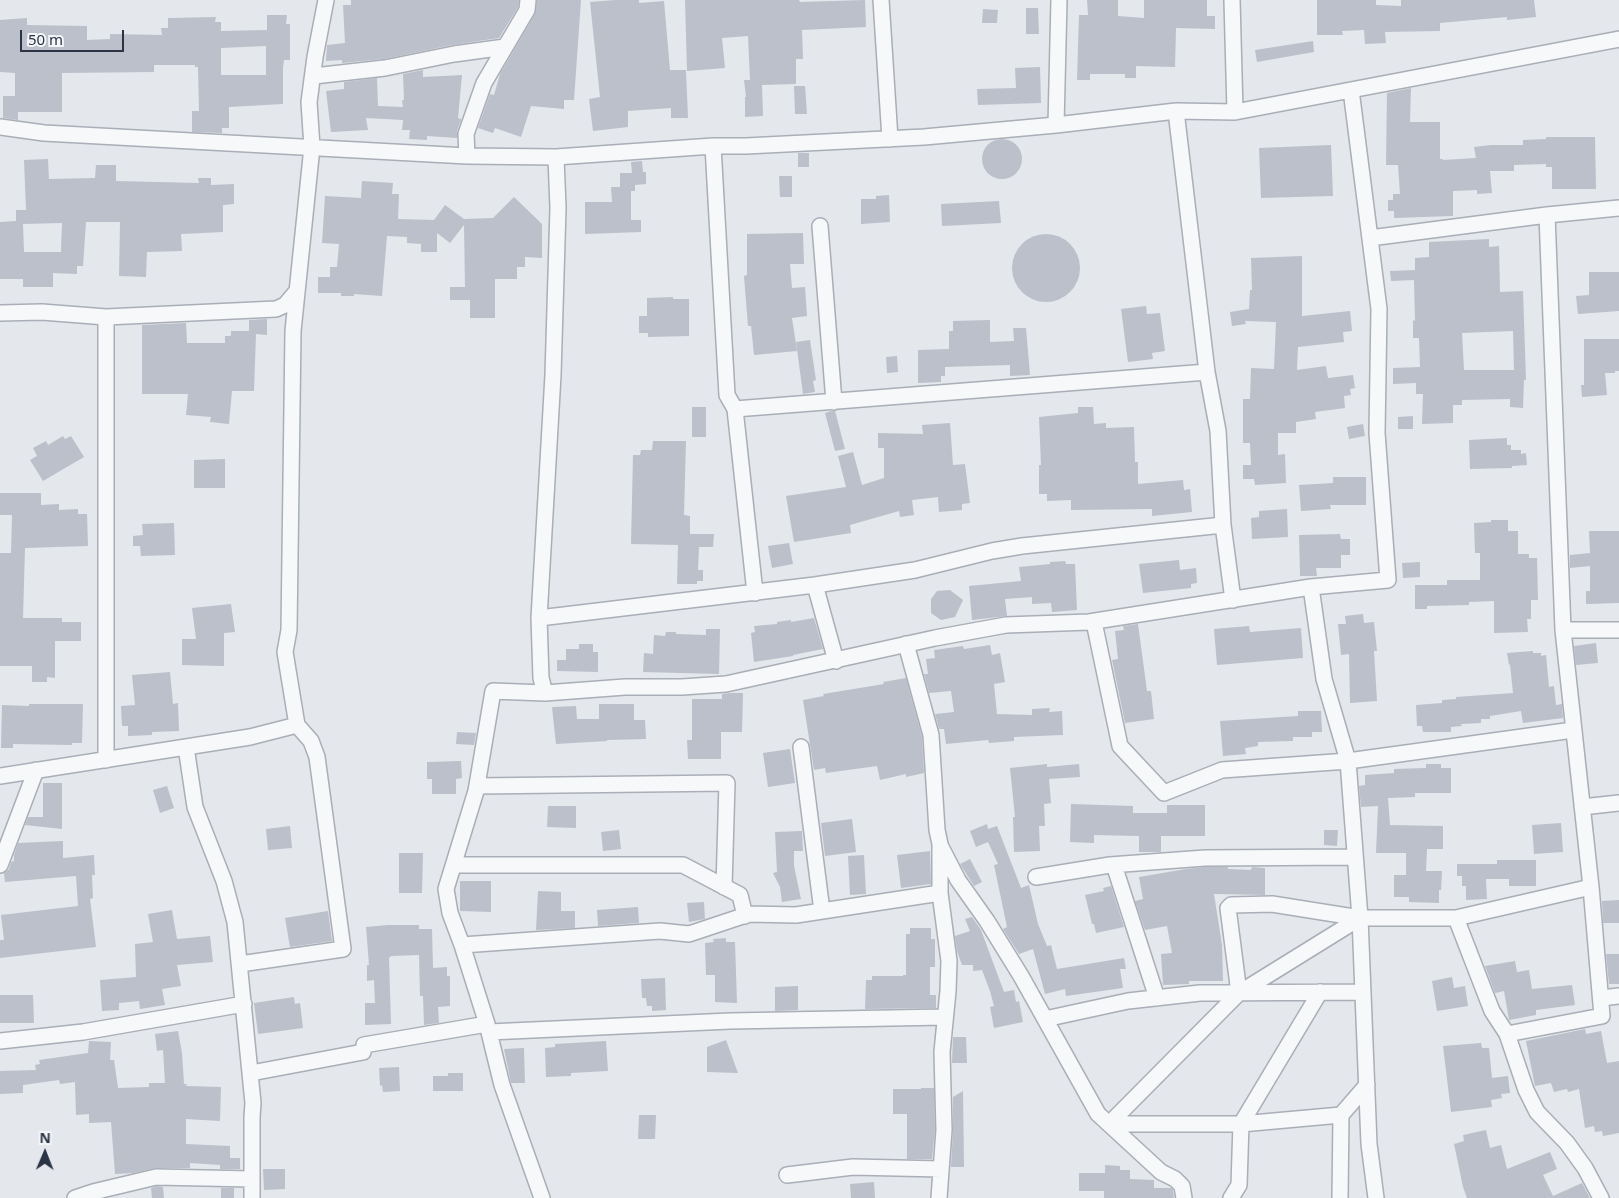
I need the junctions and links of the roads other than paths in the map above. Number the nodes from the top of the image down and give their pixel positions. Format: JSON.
{"nodes":[{"id":1,"x":326,"y":0,"type":"edge"},
{"id":2,"x":528,"y":0,"type":"edge"},
{"id":3,"x":882,"y":0,"type":"edge"},
{"id":4,"x":1059,"y":0,"type":"edge"},
{"id":5,"x":1232,"y":0,"type":"edge"},
{"id":6,"x":1619,"y":39,"type":"edge"},
{"id":7,"x":505,"y":47,"type":"junction"},
{"id":8,"x":314,"y":76,"type":"junction"},
{"id":9,"x":1351,"y":90,"type":"junction"},
{"id":10,"x":1176,"y":111,"type":"junction"},
{"id":11,"x":1235,"y":112,"type":"junction"},
{"id":12,"x":1056,"y":125,"type":"junction"},
{"id":13,"x":0,"y":128,"type":"edge"},
{"id":14,"x":890,"y":139,"type":"junction"},
{"id":15,"x":713,"y":146,"type":"junction"},
{"id":16,"x":312,"y":147,"type":"junction"},
{"id":17,"x":467,"y":156,"type":"junction"},
{"id":18,"x":556,"y":157,"type":"junction"},
{"id":19,"x":1619,"y":208,"type":"edge"},
{"id":20,"x":1547,"y":216,"type":"junction"},
{"id":21,"x":820,"y":226,"type":"dead end"},
{"id":22,"x":1370,"y":238,"type":"junction"},
{"id":23,"x":296,"y":292,"type":"junction"},
{"id":24,"x":0,"y":313,"type":"edge"},
{"id":25,"x":106,"y":317,"type":"junction"},
{"id":26,"x":1208,"y":372,"type":"junction"},
{"id":27,"x":834,"y":402,"type":"junction"},
{"id":28,"x":735,"y":409,"type":"junction"},
{"id":29,"x":1223,"y":525,"type":"junction"},
{"id":30,"x":815,"y":585,"type":"junction"},
{"id":31,"x":1311,"y":587,"type":"junction"},
{"id":32,"x":755,"y":593,"type":"junction"},
{"id":33,"x":1233,"y":600,"type":"junction"},
{"id":34,"x":539,"y":618,"type":"junction"},
{"id":35,"x":1094,"y":622,"type":"junction"},
{"id":36,"x":1563,"y":630,"type":"junction"},
{"id":37,"x":1619,"y":630,"type":"edge"},
{"id":38,"x":906,"y":644,"type":"junction"},
{"id":39,"x":836,"y":660,"type":"junction"},
{"id":40,"x":545,"y":693,"type":"junction"},
{"id":41,"x":297,"y":724,"type":"junction"},
{"id":42,"x":1573,"y":730,"type":"junction"},
{"id":43,"x":186,"y":747,"type":"junction"},
{"id":44,"x":801,"y":747,"type":"dead end"},
{"id":45,"x":106,"y":760,"type":"junction"},
{"id":46,"x":1348,"y":761,"type":"junction"},
{"id":47,"x":36,"y":770,"type":"junction"},
{"id":48,"x":0,"y":776,"type":"edge"},
{"id":49,"x":477,"y":786,"type":"junction"},
{"id":50,"x":1619,"y":803,"type":"edge"},
{"id":51,"x":1582,"y":807,"type":"junction"},
{"id":52,"x":940,"y":844,"type":"junction"},
{"id":53,"x":1355,"y":858,"type":"junction"},
{"id":54,"x":0,"y":865,"type":"edge"},
{"id":55,"x":454,"y":865,"type":"junction"},
{"id":56,"x":1114,"y":865,"type":"junction"},
{"id":57,"x":1036,"y":877,"type":"dead end"},
{"id":58,"x":724,"y":887,"type":"junction"},
{"id":59,"x":1591,"y":887,"type":"junction"},
{"id":60,"x":940,"y":893,"type":"junction"},
{"id":61,"x":822,"y":910,"type":"junction"},
{"id":62,"x":745,"y":916,"type":"junction"},
{"id":63,"x":1360,"y":918,"type":"junction"},
{"id":64,"x":1456,"y":918,"type":"junction"},
{"id":65,"x":462,"y":945,"type":"junction"},
{"id":66,"x":240,"y":964,"type":"junction"},
{"id":67,"x":1320,"y":992,"type":"junction"},
{"id":68,"x":1363,"y":992,"type":"junction"},
{"id":69,"x":1239,"y":993,"type":"junction"},
{"id":70,"x":1619,"y":996,"type":"edge"},
{"id":71,"x":1157,"y":998,"type":"junction"},
{"id":72,"x":1601,"y":998,"type":"junction"},
{"id":73,"x":244,"y":1004,"type":"junction"},
{"id":74,"x":944,"y":1017,"type":"junction"},
{"id":75,"x":1044,"y":1019,"type":"junction"},
{"id":76,"x":488,"y":1028,"type":"junction"},
{"id":77,"x":1507,"y":1034,"type":"junction"},
{"id":78,"x":0,"y":1041,"type":"edge"},
{"id":79,"x":250,"y":1073,"type":"junction"},
{"id":80,"x":1367,"y":1085,"type":"junction"},
{"id":81,"x":1341,"y":1115,"type":"junction"},
{"id":82,"x":1109,"y":1124,"type":"junction"},
{"id":83,"x":1241,"y":1124,"type":"junction"},
{"id":84,"x":941,"y":1169,"type":"junction"},
{"id":85,"x":787,"y":1175,"type":"dead end"},
{"id":86,"x":252,"y":1179,"type":"junction"},
{"id":87,"x":75,"y":1198,"type":"edge"},
{"id":88,"x":252,"y":1198,"type":"edge"},
{"id":89,"x":542,"y":1198,"type":"edge"},
{"id":90,"x":940,"y":1198,"type":"edge"},
{"id":91,"x":1184,"y":1198,"type":"edge"},
{"id":92,"x":1231,"y":1198,"type":"edge"},
{"id":93,"x":1340,"y":1198,"type":"edge"},
{"id":94,"x":1376,"y":1198,"type":"edge"},
{"id":95,"x":1601,"y":1198,"type":"edge"}],
"edges":[{"from":1,"to":8,"type":"street"},
{"from":2,"to":7,"type":"street"},
{"from":3,"to":14,"type":"street"},
{"from":4,"to":12,"type":"street"},
{"from":5,"to":11,"type":"street"},
{"from":6,"to":9,"type":"street"},
{"from":7,"to":8,"type":"street"},
{"from":7,"to":17,"type":"street"},
{"from":8,"to":16,"type":"street"},
{"from":9,"to":11,"type":"street"},
{"from":9,"to":22,"type":"street"},
{"from":10,"to":11,"type":"street"},
{"from":10,"to":12,"type":"street"},
{"from":10,"to":26,"type":"street"},
{"from":12,"to":14,"type":"street"},
{"from":13,"to":16,"type":"street"},
{"from":14,"to":15,"type":"street"},
{"from":15,"to":18,"type":"street"},
{"from":15,"to":28,"type":"street"},
{"from":16,"to":17,"type":"street"},
{"from":16,"to":23,"type":"street"},
{"from":17,"to":18,"type":"street"},
{"from":18,"to":34,"type":"street"},
{"from":19,"to":20,"type":"street"},
{"from":20,"to":22,"type":"street"},
{"from":20,"to":36,"type":"street"},
{"from":21,"to":27,"type":"street"},
{"from":22,"to":31,"type":"street"},
{"from":23,"to":25,"type":"street"},
{"from":23,"to":41,"type":"street"},
{"from":24,"to":25,"type":"street"},
{"from":25,"to":45,"type":"street"},
{"from":26,"to":27,"type":"street"},
{"from":26,"to":29,"type":"street"},
{"from":27,"to":28,"type":"street"},
{"from":28,"to":32,"type":"street"},
{"from":29,"to":30,"type":"street"},
{"from":29,"to":33,"type":"street"},
{"from":30,"to":32,"type":"street"},
{"from":30,"to":39,"type":"street"},
{"from":31,"to":33,"type":"street"},
{"from":31,"to":46,"type":"street"},
{"from":32,"to":34,"type":"street"},
{"from":33,"to":35,"type":"street"},
{"from":34,"to":40,"type":"street"},
{"from":35,"to":38,"type":"street"},
{"from":35,"to":46,"type":"street"},
{"from":36,"to":37,"type":"street"},
{"from":36,"to":42,"type":"street"},
{"from":38,"to":39,"type":"street"},
{"from":38,"to":52,"type":"street"},
{"from":39,"to":40,"type":"street"},
{"from":40,"to":49,"type":"street"},
{"from":41,"to":43,"type":"street"},
{"from":41,"to":66,"type":"street"},
{"from":42,"to":46,"type":"street"},
{"from":42,"to":51,"type":"street"},
{"from":43,"to":45,"type":"street"},
{"from":43,"to":66,"type":"street"},
{"from":44,"to":61,"type":"street"},
{"from":45,"to":47,"type":"street"},
{"from":46,"to":53,"type":"street"},
{"from":47,"to":48,"type":"street"},
{"from":47,"to":54,"type":"street"},
{"from":49,"to":55,"type":"street"},
{"from":49,"to":58,"type":"street"},
{"from":50,"to":51,"type":"street"},
{"from":51,"to":59,"type":"street"},
{"from":52,"to":60,"type":"street"},
{"from":52,"to":75,"type":"street"},
{"from":53,"to":56,"type":"street"},
{"from":53,"to":63,"type":"street"},
{"from":55,"to":58,"type":"street"},
{"from":55,"to":65,"type":"street"},
{"from":56,"to":57,"type":"street"},
{"from":56,"to":71,"type":"street"},
{"from":58,"to":62,"type":"street"},
{"from":59,"to":64,"type":"street"},
{"from":59,"to":72,"type":"street"},
{"from":60,"to":61,"type":"street"},
{"from":60,"to":74,"type":"street"},
{"from":61,"to":62,"type":"street"},
{"from":62,"to":65,"type":"street"},
{"from":63,"to":64,"type":"street"},
{"from":63,"to":68,"type":"street"},
{"from":63,"to":69,"type":"street"},
{"from":63,"to":69,"type":"street"},
{"from":64,"to":77,"type":"street"},
{"from":65,"to":76,"type":"street"},
{"from":66,"to":73,"type":"street"},
{"from":67,"to":68,"type":"street"},
{"from":67,"to":69,"type":"street"},
{"from":67,"to":83,"type":"street"},
{"from":68,"to":80,"type":"street"},
{"from":69,"to":71,"type":"street"},
{"from":69,"to":82,"type":"street"},
{"from":70,"to":72,"type":"street"},
{"from":71,"to":75,"type":"street"},
{"from":72,"to":77,"type":"street"},
{"from":73,"to":78,"type":"street"},
{"from":73,"to":79,"type":"street"},
{"from":74,"to":76,"type":"street"},
{"from":74,"to":84,"type":"street"},
{"from":75,"to":82,"type":"street"},
{"from":76,"to":79,"type":"street"},
{"from":76,"to":89,"type":"street"},
{"from":77,"to":95,"type":"street"},
{"from":79,"to":86,"type":"street"},
{"from":80,"to":81,"type":"street"},
{"from":80,"to":94,"type":"street"},
{"from":81,"to":83,"type":"street"},
{"from":81,"to":93,"type":"street"},
{"from":82,"to":83,"type":"street"},
{"from":82,"to":91,"type":"street"},
{"from":83,"to":92,"type":"street"},
{"from":84,"to":85,"type":"street"},
{"from":84,"to":90,"type":"street"},
{"from":86,"to":87,"type":"street"},
{"from":86,"to":88,"type":"street"}]}
